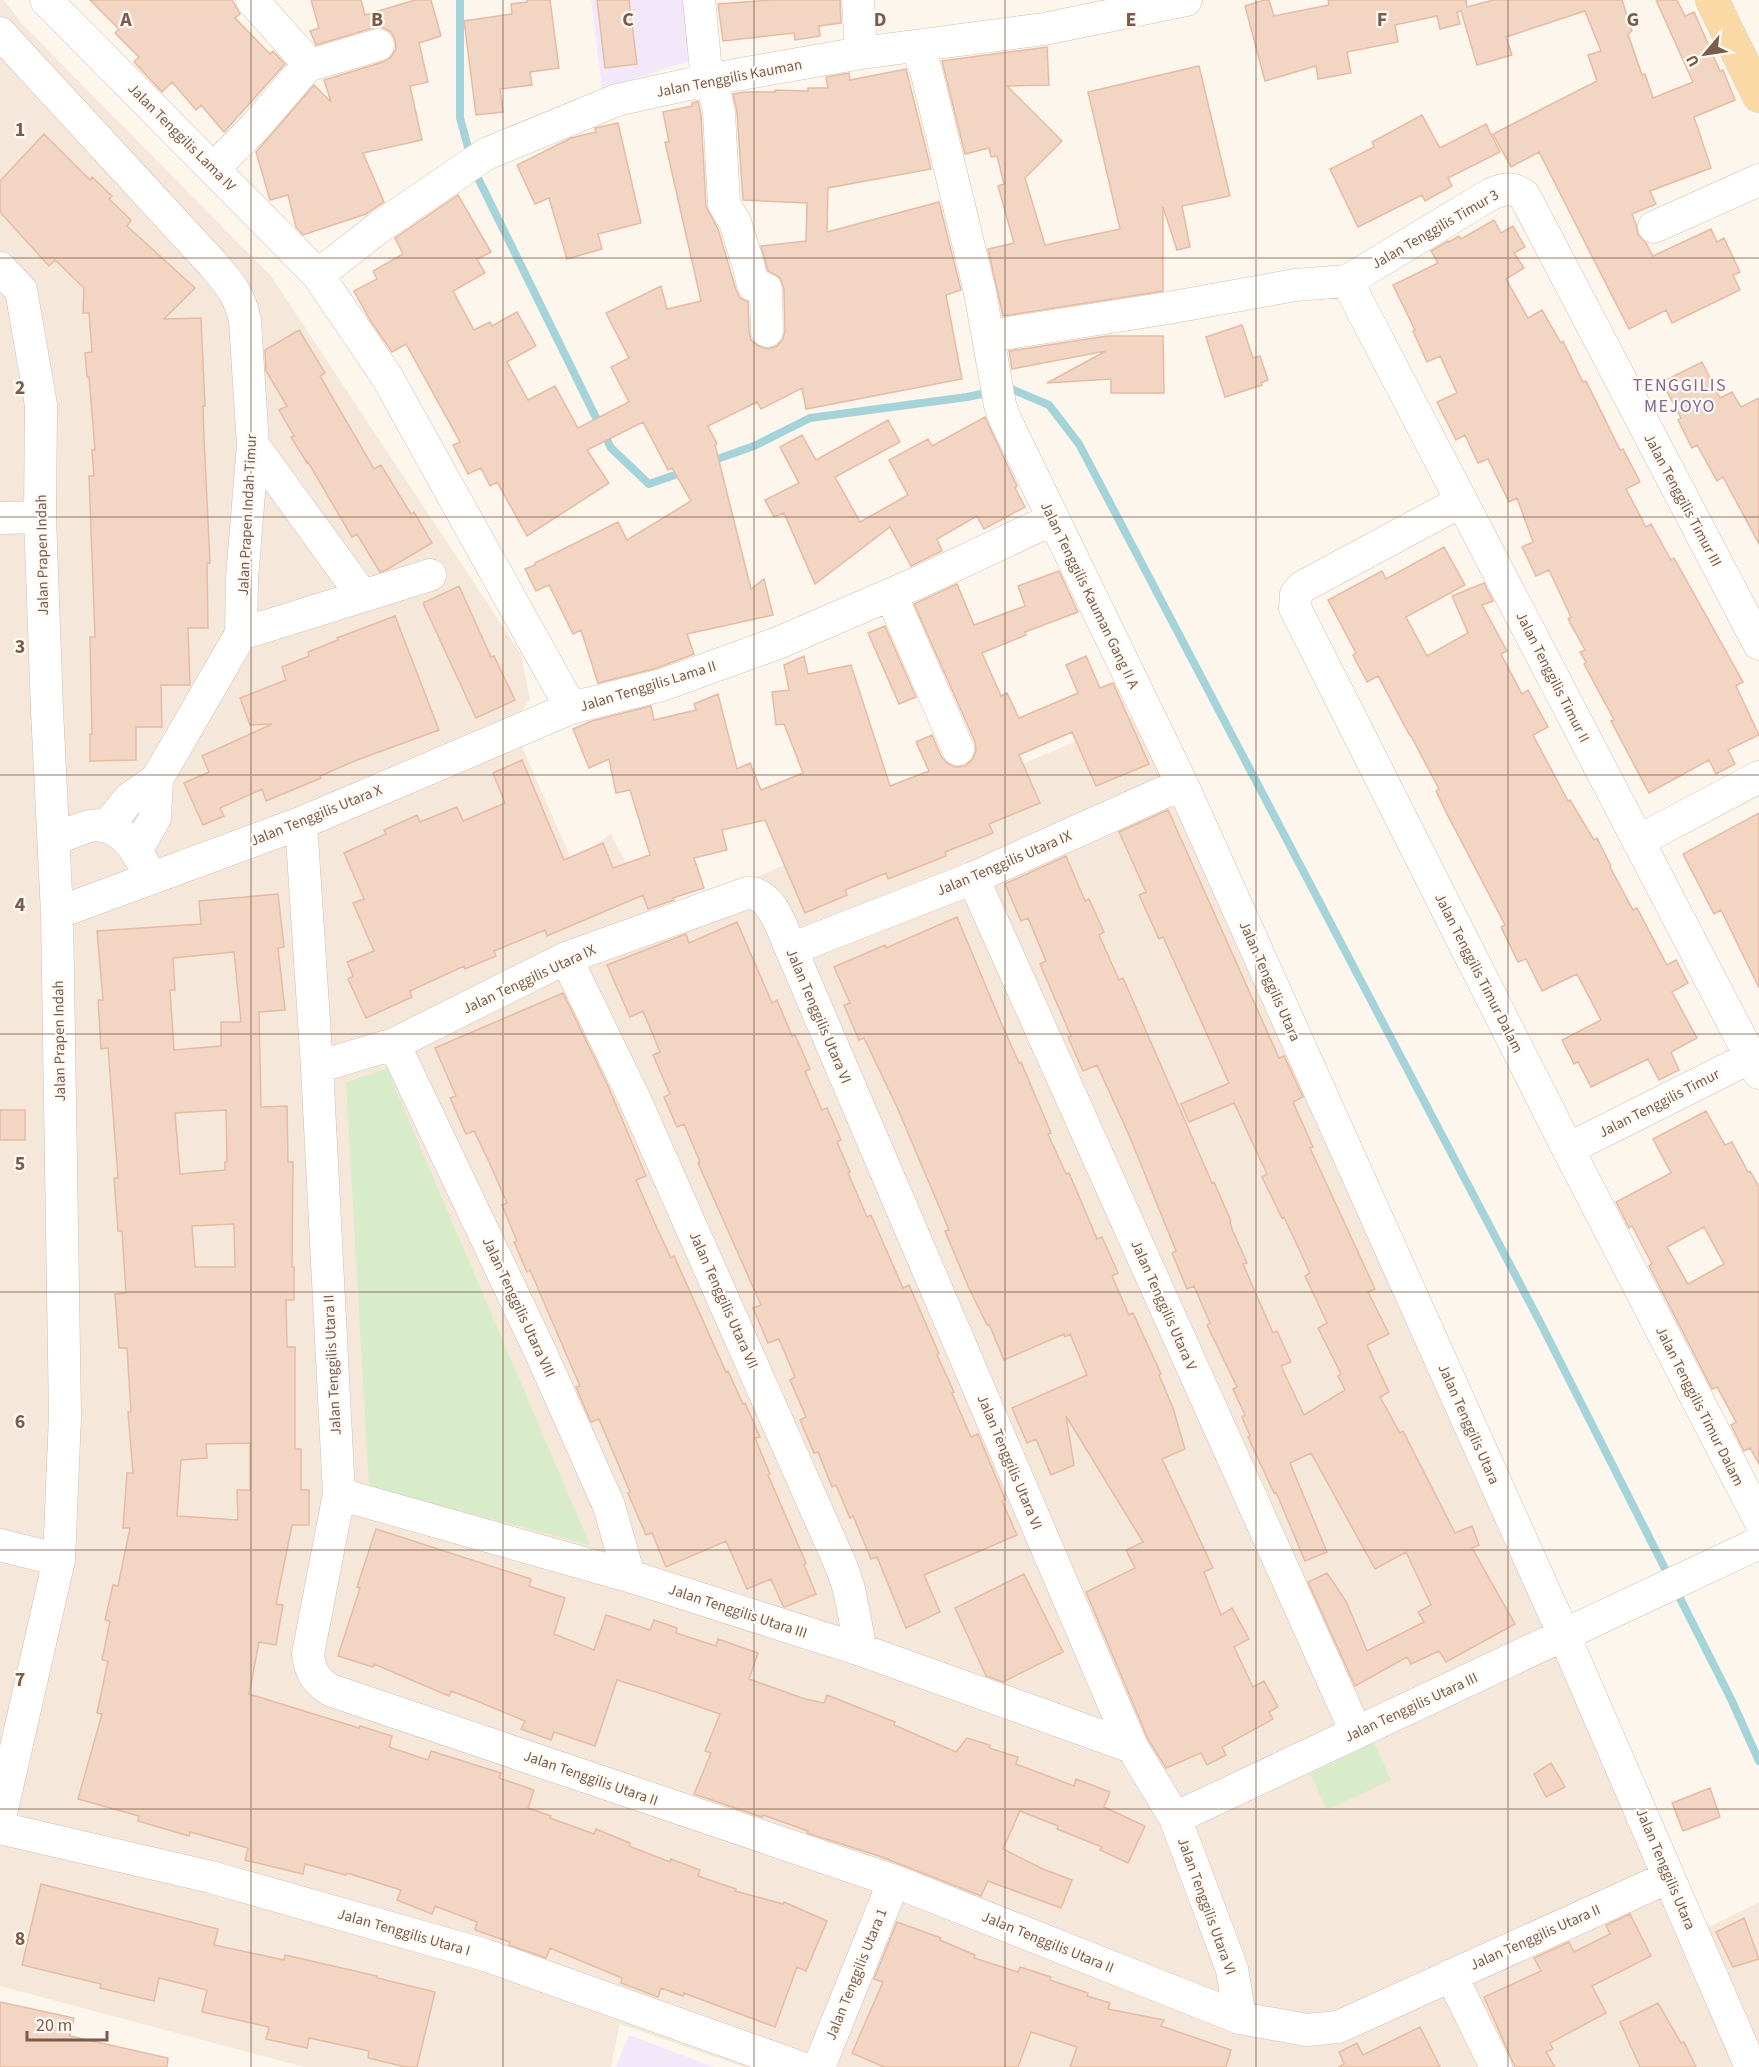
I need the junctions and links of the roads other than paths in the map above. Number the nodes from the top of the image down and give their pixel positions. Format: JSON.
{"nodes":[{"id":1,"x":46,"y":0,"type":"edge"},
{"id":2,"x":252,"y":0,"type":"edge"},
{"id":3,"x":699,"y":0,"type":"edge"},
{"id":4,"x":858,"y":0,"type":"edge"},
{"id":5,"x":1186,"y":0,"type":"edge"},
{"id":6,"x":1712,"y":0,"type":"edge"},
{"id":7,"x":1072,"y":11,"type":"edge"},
{"id":8,"x":0,"y":33,"type":"edge"},
{"id":9,"x":378,"y":45,"type":"dead end"},
{"id":10,"x":916,"y":46,"type":"junction"},
{"id":11,"x":861,"y":53,"type":"junction"},
{"id":12,"x":308,"y":66,"type":"junction"},
{"id":13,"x":710,"y":80,"type":"junction"},
{"id":14,"x":1759,"y":96,"type":"edge"},
{"id":15,"x":214,"y":168,"type":"junction"},
{"id":16,"x":1759,"y":180,"type":"edge"},
{"id":17,"x":1524,"y":195,"type":"joint"},
{"id":18,"x":1654,"y":227,"type":"dead end"},
{"id":19,"x":0,"y":268,"type":"edge"},
{"id":20,"x":318,"y":275,"type":"junction"},
{"id":21,"x":1347,"y":280,"type":"junction"},
{"id":22,"x":10,"y":290,"type":"edge"},
{"id":23,"x":767,"y":332,"type":"dead end"},
{"id":24,"x":989,"y":336,"type":"junction"},
{"id":25,"x":253,"y":445,"type":"junction"},
{"id":26,"x":1462,"y":501,"type":"junction"},
{"id":27,"x":40,"y":517,"type":"junction"},
{"id":28,"x":0,"y":518,"type":"edge"},
{"id":29,"x":1053,"y":519,"type":"junction"},
{"id":30,"x":430,"y":575,"type":"dead end"},
{"id":31,"x":362,"y":595,"type":"junction"},
{"id":32,"x":891,"y":595,"type":"junction"},
{"id":33,"x":241,"y":634,"type":"junction"},
{"id":34,"x":1759,"y":644,"type":"edge"},
{"id":35,"x":571,"y":708,"type":"junction"},
{"id":36,"x":958,"y":749,"type":"dead end"},
{"id":37,"x":1759,"y":777,"type":"edge"},
{"id":38,"x":157,"y":779,"type":"junction"},
{"id":39,"x":1182,"y":784,"type":"junction"},
{"id":40,"x":301,"y":823,"type":"junction"},
{"id":41,"x":107,"y":826,"type":"junction"},
{"id":42,"x":54,"y":839,"type":"junction"},
{"id":43,"x":1638,"y":841,"type":"junction"},
{"id":44,"x":137,"y":849,"type":"junction"},
{"id":45,"x":973,"y":878,"type":"junction"},
{"id":46,"x":150,"y":879,"type":"junction"},
{"id":47,"x":772,"y":908,"type":"joint"},
{"id":48,"x":57,"y":913,"type":"junction"},
{"id":49,"x":791,"y":949,"type":"junction"},
{"id":50,"x":566,"y":958,"type":"junction"},
{"id":51,"x":394,"y":1044,"type":"junction"},
{"id":52,"x":1755,"y":1065,"type":"edge"},
{"id":53,"x":317,"y":1067,"type":"junction"},
{"id":54,"x":1568,"y":1149,"type":"junction"},
{"id":55,"x":339,"y":1494,"type":"junction"},
{"id":56,"x":1759,"y":1519,"type":"edge"},
{"id":57,"x":1759,"y":1543,"type":"edge"},
{"id":58,"x":0,"y":1545,"type":"edge"},
{"id":59,"x":59,"y":1560,"type":"junction"},
{"id":60,"x":629,"y":1576,"type":"junction"},
{"id":61,"x":1564,"y":1635,"type":"junction"},
{"id":62,"x":861,"y":1650,"type":"junction"},
{"id":63,"x":1356,"y":1732,"type":"junction"},
{"id":64,"x":1132,"y":1747,"type":"junction"},
{"id":65,"x":0,"y":1818,"type":"edge"},
{"id":66,"x":1175,"y":1818,"type":"junction"},
{"id":67,"x":0,"y":1828,"type":"edge"},
{"id":68,"x":1669,"y":1877,"type":"junction"},
{"id":69,"x":894,"y":1881,"type":"junction"},
{"id":70,"x":1451,"y":1975,"type":"junction"},
{"id":71,"x":1240,"y":2018,"type":"junction"},
{"id":72,"x":800,"y":2067,"type":"edge"},
{"id":73,"x":819,"y":2067,"type":"edge"},
{"id":74,"x":1496,"y":2067,"type":"edge"},
{"id":75,"x":1751,"y":2067,"type":"edge"}],
"edges":[{"from":1,"to":15,"type":"street","name":"Jalan Tenggilis Lama IV"},
{"from":2,"to":12,"type":"street"},
{"from":3,"to":13,"type":"street"},
{"from":4,"to":11,"type":"street"},
{"from":5,"to":7,"type":"street","name":"Jalan Tenggilis Kauman"},
{"from":6,"to":14,"type":"main road"},
{"from":7,"to":10,"type":"street","name":"Jalan Tenggilis Kauman"},
{"from":8,"to":25,"type":"street","name":"Jalan Prapen Indah Timur"},
{"from":9,"to":12,"type":"street"},
{"from":10,"to":11,"type":"street","name":"Jalan Tenggilis Kauman"},
{"from":10,"to":24,"type":"street","name":"Jalan Tenggilis Kauman Gang II A"},
{"from":11,"to":13,"type":"street","name":"Jalan Tenggilis Kauman"},
{"from":12,"to":15,"type":"street"},
{"from":13,"to":20,"type":"street","name":"Jalan Tenggilis Kauman"},
{"from":13,"to":23,"type":"street"},
{"from":15,"to":20,"type":"street","name":"Jalan Tenggilis Lama IV"},
{"from":16,"to":18,"type":"street"},
{"from":17,"to":21,"type":"street","name":"Jalan Tenggilis Timur 3"},
{"from":17,"to":34,"type":"street","name":"Jalan Tenggilis Timur III"},
{"from":19,"to":22,"type":"street","name":"Jalan Prapen Indah"},
{"from":20,"to":35,"type":"street","name":"Jalan Tenggilis Lama II"},
{"from":21,"to":24,"type":"street"},
{"from":21,"to":26,"type":"street","name":"Jalan Tenggilis Timur II"},
{"from":22,"to":27,"type":"street","name":"Jalan Prapen Indah"},
{"from":24,"to":29,"type":"street","name":"Jalan Tenggilis Kauman Gang II A"},
{"from":25,"to":31,"type":"street"},
{"from":25,"to":33,"type":"street","name":"Jalan Prapen Indah Timur"},
{"from":26,"to":43,"type":"street","name":"Jalan Tenggilis Timur II"},
{"from":26,"to":54,"type":"street","name":"Jalan Tenggilis Timur Dalam"},
{"from":27,"to":28,"type":"street"},
{"from":27,"to":42,"type":"street","name":"Jalan Prapen Indah"},
{"from":29,"to":32,"type":"street","name":"Jalan Tenggilis Lama II"},
{"from":29,"to":39,"type":"street","name":"Jalan Tenggilis Kauman Gang II A"},
{"from":30,"to":31,"type":"street"},
{"from":31,"to":33,"type":"street"},
{"from":32,"to":35,"type":"street","name":"Jalan Tenggilis Lama II"},
{"from":32,"to":36,"type":"street"},
{"from":33,"to":38,"type":"street","name":"Jalan Prapen Indah Timur"},
{"from":35,"to":40,"type":"street","name":"Jalan Tenggilis Utara X"},
{"from":37,"to":43,"type":"street"},
{"from":38,"to":41,"type":"street","name":"Jalan Prapen Indah Timur"},
{"from":38,"to":44,"type":"street","name":"Jalan Prapen Indah Timur"},
{"from":39,"to":45,"type":"street","name":"Jalan Tenggilis Utara IX"},
{"from":39,"to":61,"type":"street","name":"Jalan Tenggilis Utara"},
{"from":40,"to":46,"type":"street","name":"Jalan Tenggilis Utara X"},
{"from":40,"to":53,"type":"street","name":"Jalan Tenggilis Utara II"},
{"from":41,"to":42,"type":"street"},
{"from":41,"to":44,"type":"street"},
{"from":42,"to":48,"type":"street","name":"Jalan Prapen Indah"},
{"from":43,"to":52,"type":"street","name":"Jalan Tenggilis Timur II"},
{"from":44,"to":46,"type":"street"},
{"from":45,"to":49,"type":"street","name":"Jalan Tenggilis Utara IX"},
{"from":45,"to":63,"type":"street","name":"Jalan Tenggilis Utara V"},
{"from":46,"to":48,"type":"street","name":"Jalan Tenggilis Utara X"},
{"from":47,"to":49,"type":"street","name":"Jalan Tenggilis Utara VI"},
{"from":47,"to":50,"type":"street","name":"Jalan Tenggilis Utara IX"},
{"from":48,"to":59,"type":"street","name":"Jalan Prapen Indah"},
{"from":49,"to":64,"type":"street","name":"Jalan Tenggilis Utara VI"},
{"from":50,"to":51,"type":"street","name":"Jalan Tenggilis Utara IX"},
{"from":50,"to":62,"type":"street","name":"Jalan Tenggilis Utara VII"},
{"from":51,"to":53,"type":"street","name":"Jalan Tenggilis Utara IX"},
{"from":51,"to":60,"type":"street","name":"Jalan Tenggilis Utara VIII"},
{"from":52,"to":54,"type":"street","name":"Jalan Tenggilis Timur"},
{"from":53,"to":55,"type":"street","name":"Jalan Tenggilis Utara II"},
{"from":54,"to":56,"type":"street","name":"Jalan Tenggilis Timur Dalam"},
{"from":55,"to":60,"type":"street","name":"Jalan Tenggilis Utara III"},
{"from":55,"to":69,"type":"street","name":"Jalan Tenggilis Utara II"},
{"from":57,"to":61,"type":"street","name":"Jalan Tenggilis Utara III"},
{"from":58,"to":59,"type":"street"},
{"from":59,"to":65,"type":"street","name":"Jalan Prapen Indah"},
{"from":60,"to":62,"type":"street","name":"Jalan Tenggilis Utara III"},
{"from":61,"to":63,"type":"street","name":"Jalan Tenggilis Utara III"},
{"from":61,"to":68,"type":"street","name":"Jalan Tenggilis Utara"},
{"from":62,"to":64,"type":"street","name":"Jalan Tenggilis Utara III"},
{"from":63,"to":66,"type":"street","name":"Jalan Tenggilis Utara III"},
{"from":64,"to":66,"type":"street","name":"Jalan Tenggilis Utara VI"},
{"from":66,"to":71,"type":"street","name":"Jalan Tenggilis Utara VI"},
{"from":67,"to":72,"type":"street","name":"Jalan Tenggilis Utara I"},
{"from":68,"to":70,"type":"street","name":"Jalan Tenggilis Utara II"},
{"from":68,"to":75,"type":"street","name":"Jalan Tenggilis Utara"},
{"from":69,"to":71,"type":"street","name":"Jalan Tenggilis Utara II"},
{"from":69,"to":73,"type":"street","name":"Jalan Tenggilis Utara 1"},
{"from":70,"to":71,"type":"street","name":"Jalan Tenggilis Utara II"},
{"from":70,"to":74,"type":"street"}]}
